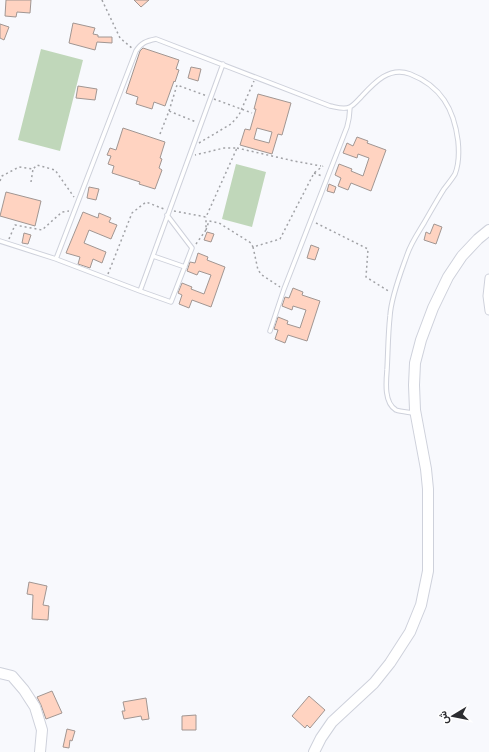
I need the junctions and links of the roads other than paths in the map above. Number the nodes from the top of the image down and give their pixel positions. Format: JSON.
{"nodes":[{"id":1,"x":223,"y":64,"type":"junction"},
{"id":2,"x":350,"y":107,"type":"junction"},
{"id":3,"x":168,"y":215,"type":"junction"},
{"id":4,"x":489,"y":230,"type":"edge"},
{"id":5,"x":0,"y":241,"type":"edge"},
{"id":6,"x":153,"y":256,"type":"junction"},
{"id":7,"x":56,"y":259,"type":"junction"},
{"id":8,"x":185,"y":267,"type":"junction"},
{"id":9,"x":489,"y":278,"type":"edge"},
{"id":10,"x":140,"y":291,"type":"junction"},
{"id":11,"x":489,"y":311,"type":"edge"},
{"id":12,"x":270,"y":331,"type":"dead end"},
{"id":13,"x":415,"y":414,"type":"junction"},
{"id":14,"x":0,"y":673,"type":"edge"},
{"id":15,"x":40,"y":752,"type":"edge"},
{"id":16,"x":314,"y":752,"type":"edge"}],
"edges":[{"from":1,"to":2,"type":"lane"},
{"from":1,"to":3,"type":"lane"},
{"from":1,"to":7,"type":"lane"},
{"from":2,"to":12,"type":"lane"},
{"from":2,"to":13,"type":"lane"},
{"from":3,"to":6,"type":"lane"},
{"from":3,"to":8,"type":"lane"},
{"from":4,"to":13,"type":"main road"},
{"from":5,"to":7,"type":"lane"},
{"from":6,"to":8,"type":"lane"},
{"from":6,"to":10,"type":"lane"},
{"from":7,"to":10,"type":"lane"},
{"from":8,"to":10,"type":"lane"},
{"from":9,"to":11,"type":"street"},
{"from":13,"to":16,"type":"main road"},
{"from":14,"to":15,"type":"main road"}]}
